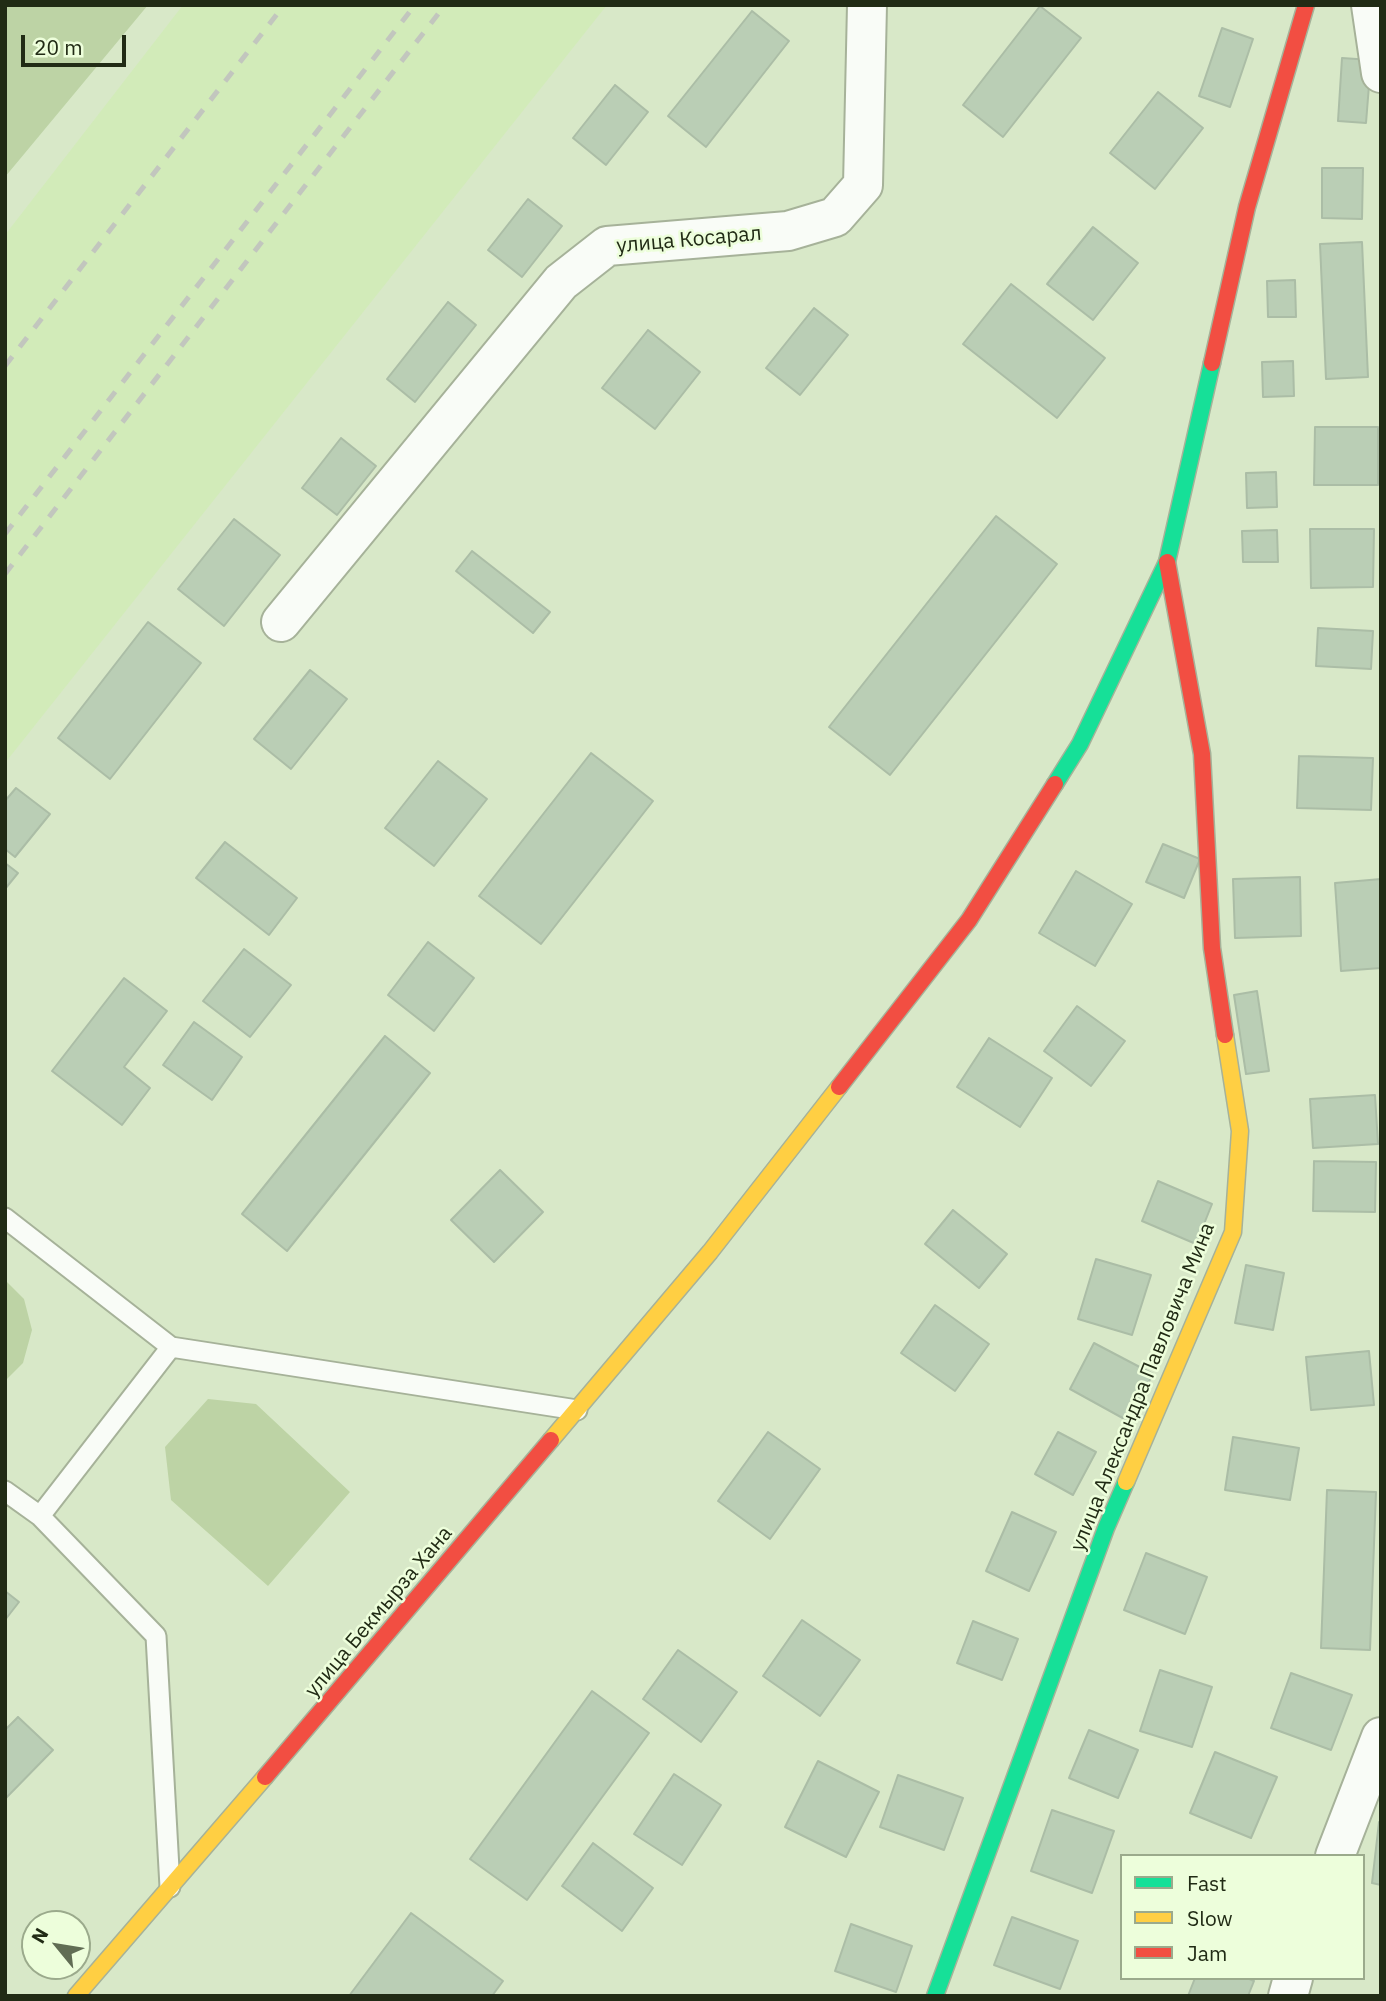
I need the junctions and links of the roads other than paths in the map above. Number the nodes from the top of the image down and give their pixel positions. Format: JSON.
{"nodes":[{"id":1,"x":867,"y":5,"type":"edge"},
{"id":2,"x":1306,"y":5,"type":"edge"},
{"id":3,"x":1371,"y":5,"type":"edge"},
{"id":4,"x":1381,"y":73,"type":"edge"},
{"id":5,"x":1167,"y":562,"type":"junction"},
{"id":6,"x":281,"y":622,"type":"dead end"},
{"id":7,"x":5,"y":1218,"type":"edge"},
{"id":8,"x":171,"y":1347,"type":"junction"},
{"id":9,"x":576,"y":1410,"type":"junction"},
{"id":10,"x":5,"y":1491,"type":"edge"},
{"id":11,"x":40,"y":1516,"type":"junction"},
{"id":12,"x":1381,"y":1737,"type":"edge"},
{"id":13,"x":1336,"y":1854,"type":"edge"},
{"id":14,"x":170,"y":1890,"type":"junction"},
{"id":15,"x":76,"y":1996,"type":"edge"},
{"id":16,"x":935,"y":1996,"type":"edge"}],
"edges":[{"from":1,"to":6,"type":"street","name":"улица Косарал"},
{"from":2,"to":5,"type":"street"},
{"from":3,"to":4,"type":"street"},
{"from":5,"to":9,"type":"street","name":"улица Бекмырза Хана"},
{"from":5,"to":16,"type":"street","name":"улица Александра Павловича Мина"},
{"from":7,"to":8,"type":"lane"},
{"from":8,"to":9,"type":"lane"},
{"from":8,"to":11,"type":"lane"},
{"from":9,"to":14,"type":"street","name":"улица Бекмырза Хана"},
{"from":10,"to":11,"type":"lane"},
{"from":11,"to":14,"type":"lane"},
{"from":12,"to":13,"type":"street"},
{"from":14,"to":15,"type":"street","name":"улица Бекмырза Хана"}]}
